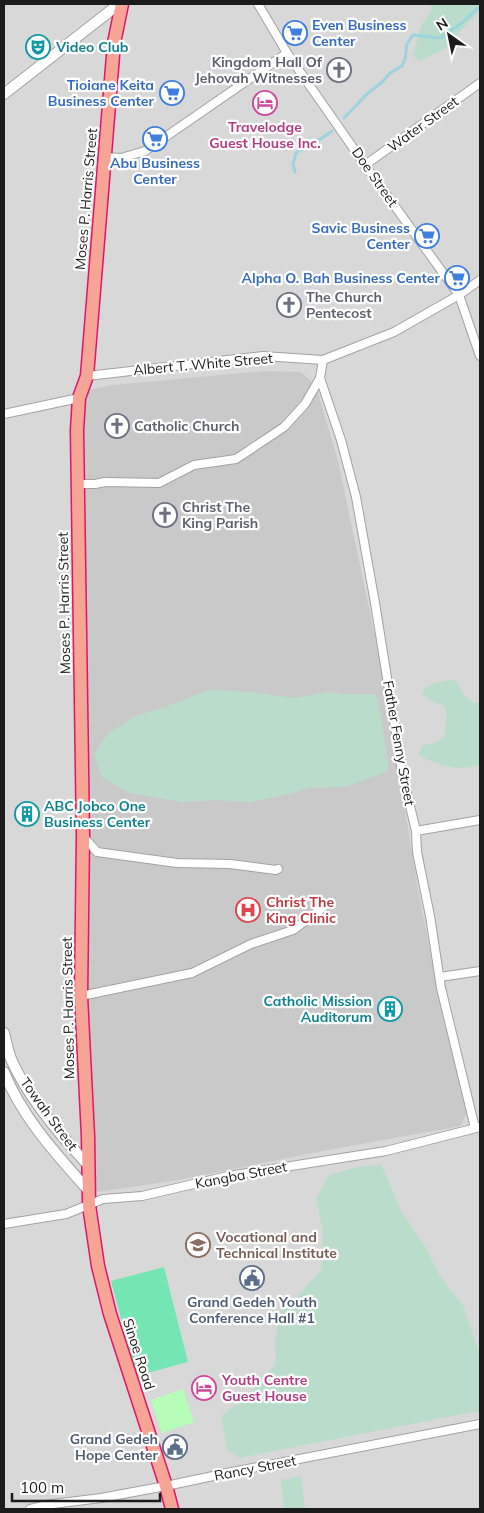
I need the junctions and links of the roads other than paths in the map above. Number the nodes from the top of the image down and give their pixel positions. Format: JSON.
{"nodes":[{"id":1,"x":118,"y":4,"type":"edge"},
{"id":2,"x":258,"y":4,"type":"edge"},
{"id":3,"x":287,"y":53,"type":"junction"},
{"id":4,"x":480,"y":83,"type":"edge"},
{"id":5,"x":4,"y":94,"type":"edge"},
{"id":6,"x":104,"y":157,"type":"junction"},
{"id":7,"x":365,"y":165,"type":"junction"},
{"id":8,"x":480,"y":280,"type":"edge"},
{"id":9,"x":459,"y":296,"type":"junction"},
{"id":10,"x":480,"y":356,"type":"edge"},
{"id":11,"x":323,"y":360,"type":"junction"},
{"id":12,"x":87,"y":376,"type":"junction"},
{"id":13,"x":320,"y":378,"type":"junction"},
{"id":14,"x":78,"y":398,"type":"junction"},
{"id":15,"x":4,"y":414,"type":"edge"},
{"id":16,"x":77,"y":484,"type":"junction"},
{"id":17,"x":480,"y":820,"type":"edge"},
{"id":18,"x":416,"y":831,"type":"junction"},
{"id":19,"x":83,"y":836,"type":"junction"},
{"id":20,"x":278,"y":869,"type":"dead end"},
{"id":21,"x":329,"y":903,"type":"dead end"},
{"id":22,"x":480,"y":971,"type":"edge"},
{"id":23,"x":440,"y":978,"type":"junction"},
{"id":24,"x":81,"y":996,"type":"junction"},
{"id":25,"x":4,"y":1033,"type":"edge"},
{"id":26,"x":4,"y":1072,"type":"edge"},
{"id":27,"x":477,"y":1128,"type":"edge"},
{"id":28,"x":88,"y":1165,"type":"junction"},
{"id":29,"x":88,"y":1190,"type":"junction"},
{"id":30,"x":88,"y":1205,"type":"junction"},
{"id":31,"x":4,"y":1224,"type":"edge"},
{"id":32,"x":480,"y":1424,"type":"edge"},
{"id":33,"x":166,"y":1486,"type":"junction"},
{"id":34,"x":30,"y":1509,"type":"edge"},
{"id":35,"x":172,"y":1509,"type":"edge"}],
"edges":[{"from":1,"to":5,"type":"street"},
{"from":1,"to":6,"type":"highway","name":"Moses P. Harris Street"},
{"from":2,"to":3,"type":"street","name":"Doe Street"},
{"from":3,"to":6,"type":"street"},
{"from":3,"to":7,"type":"street","name":"Doe Street"},
{"from":4,"to":7,"type":"street","name":"Water Street"},
{"from":6,"to":12,"type":"highway","name":"Moses P. Harris Street"},
{"from":7,"to":9,"type":"street","name":"Doe Street"},
{"from":8,"to":9,"type":"street","name":"Albert T. White Street"},
{"from":9,"to":10,"type":"street","name":"Doe Street"},
{"from":9,"to":11,"type":"street","name":"Albert T. White Street"},
{"from":11,"to":12,"type":"street","name":"Albert T. White Street"},
{"from":11,"to":13,"type":"street","name":"Father Fenny Street"},
{"from":12,"to":14,"type":"highway","name":"Moses P. Harris Street"},
{"from":13,"to":16,"type":"street"},
{"from":13,"to":18,"type":"street","name":"Father Fenny Street"},
{"from":14,"to":15,"type":"street"},
{"from":14,"to":16,"type":"highway","name":"Moses P. Harris Street"},
{"from":16,"to":19,"type":"highway","name":"Moses P. Harris Street"},
{"from":17,"to":18,"type":"street"},
{"from":18,"to":23,"type":"street","name":"Father Fenny Street"},
{"from":19,"to":20,"type":"street"},
{"from":19,"to":24,"type":"highway","name":"Moses P. Harris Street"},
{"from":21,"to":24,"type":"street"},
{"from":22,"to":23,"type":"street"},
{"from":23,"to":27,"type":"street","name":"Father Fenny Street"},
{"from":24,"to":28,"type":"highway","name":"Moses P. Harris Street"},
{"from":25,"to":28,"type":"street","name":"Towah Street"},
{"from":26,"to":29,"type":"street","name":"Towah Street"},
{"from":27,"to":30,"type":"street","name":"Kangba Street"},
{"from":28,"to":29,"type":"highway","name":"Moses P. Harris Street"},
{"from":29,"to":30,"type":"highway","name":"Moses P. Harris Street"},
{"from":30,"to":31,"type":"street","name":"Kangba Street"},
{"from":30,"to":33,"type":"highway","name":"Sinoe Road"},
{"from":32,"to":33,"type":"street","name":"Rancy Street"},
{"from":33,"to":34,"type":"street","name":"Rancy Street"},
{"from":33,"to":35,"type":"highway","name":"Sinoe Road"}]}
